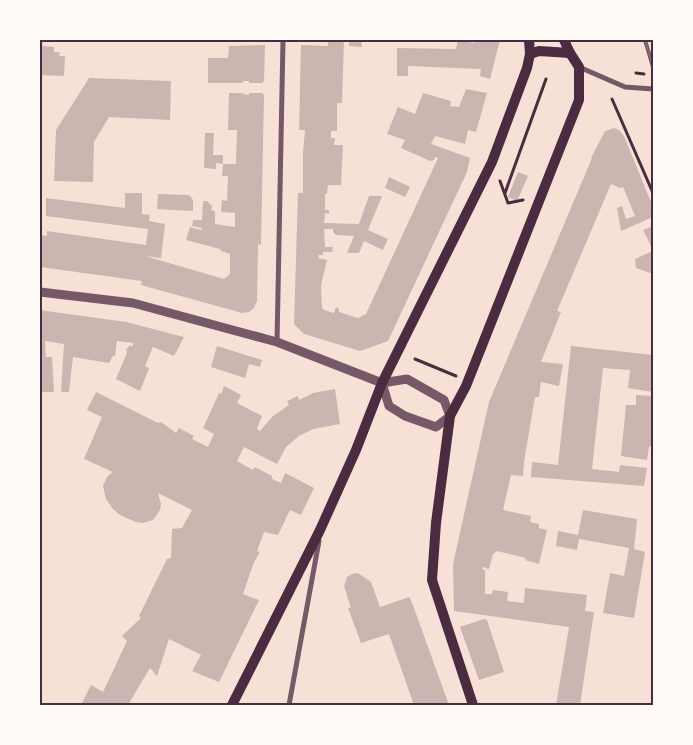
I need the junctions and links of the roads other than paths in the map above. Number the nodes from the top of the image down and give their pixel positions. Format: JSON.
{"nodes":[{"id":1,"x":284,"y":40,"type":"edge"},
{"id":2,"x":530,"y":40,"type":"edge"},
{"id":3,"x":564,"y":40,"type":"edge"},
{"id":4,"x":644,"y":40,"type":"edge"},
{"id":5,"x":570,"y":53,"type":"junction"},
{"id":6,"x":530,"y":54,"type":"junction"},
{"id":7,"x":579,"y":66,"type":"junction"},
{"id":8,"x":653,"y":66,"type":"edge"},
{"id":9,"x":653,"y":89,"type":"edge"},
{"id":10,"x":40,"y":292,"type":"edge"},
{"id":11,"x":277,"y":342,"type":"junction"},
{"id":12,"x":382,"y":383,"type":"junction"},
{"id":13,"x":450,"y":416,"type":"junction"},
{"id":14,"x":320,"y":530,"type":"junction"},
{"id":15,"x":232,"y":705,"type":"edge"},
{"id":16,"x":289,"y":705,"type":"edge"},
{"id":17,"x":473,"y":705,"type":"edge"}],
"edges":[{"from":1,"to":11,"type":"street"},
{"from":2,"to":6,"type":"main road"},
{"from":3,"to":5,"type":"main road"},
{"from":4,"to":8,"type":"lane"},
{"from":5,"to":6,"type":"main road"},
{"from":5,"to":7,"type":"main road"},
{"from":6,"to":12,"type":"main road"},
{"from":7,"to":9,"type":"street"},
{"from":7,"to":13,"type":"main road"},
{"from":10,"to":11,"type":"street"},
{"from":11,"to":12,"type":"street"},
{"from":12,"to":13,"type":"street"},
{"from":12,"to":13,"type":"street"},
{"from":12,"to":14,"type":"main road"},
{"from":13,"to":17,"type":"main road"},
{"from":14,"to":15,"type":"main road"},
{"from":14,"to":16,"type":"street"}]}
